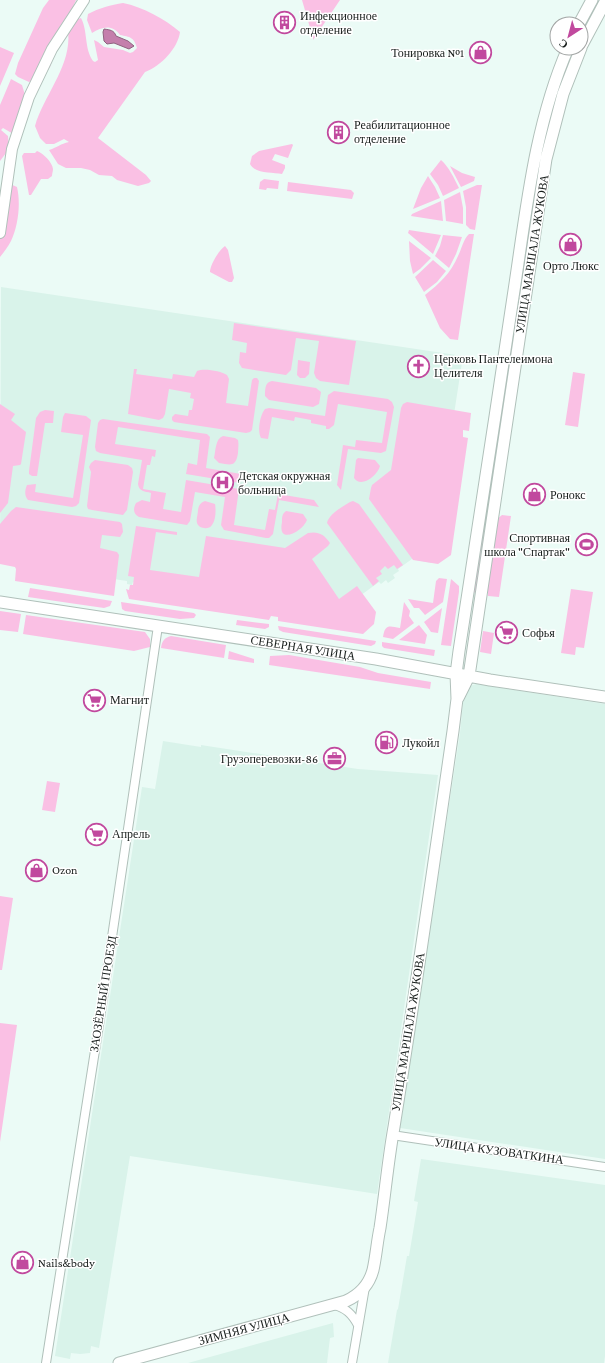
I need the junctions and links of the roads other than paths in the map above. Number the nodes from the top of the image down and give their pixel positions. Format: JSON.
{"nodes":[{"id":1,"x":84,"y":0,"type":"edge"},
{"id":2,"x":591,"y":2,"type":"edge"},
{"id":3,"x":602,"y":7,"type":"edge"},
{"id":4,"x":583,"y":16,"type":"edge"},
{"id":5,"x":589,"y":32,"type":"edge"},
{"id":6,"x":565,"y":56,"type":"edge"},
{"id":7,"x":578,"y":56,"type":"edge"},
{"id":8,"x":0,"y":233,"type":"edge"},
{"id":9,"x":0,"y":602,"type":"edge"},
{"id":10,"x":467,"y":604,"type":"junction"},
{"id":11,"x":479,"y":605,"type":"junction"},
{"id":12,"x":158,"y":626,"type":"junction"},
{"id":13,"x":456,"y":674,"type":"junction"},
{"id":14,"x":469,"y":676,"type":"junction"},
{"id":15,"x":605,"y":697,"type":"edge"},
{"id":16,"x":457,"y":699,"type":"junction"},
{"id":17,"x":392,"y":1135,"type":"junction"},
{"id":18,"x":605,"y":1167,"type":"edge"},
{"id":19,"x":365,"y":1287,"type":"junction"},
{"id":20,"x":334,"y":1305,"type":"junction"},
{"id":21,"x":361,"y":1309,"type":"junction"},
{"id":22,"x":358,"y":1325,"type":"junction"},
{"id":23,"x":46,"y":1363,"type":"edge"},
{"id":24,"x":119,"y":1363,"type":"edge"},
{"id":25,"x":352,"y":1363,"type":"edge"}],
"edges":[{"from":1,"to":8,"type":"street"},
{"from":2,"to":3,"type":"main road"},
{"from":2,"to":4,"type":"main road"},
{"from":3,"to":5,"type":"main road","name":"УЛИЦА МАРШАЛА ЖУКОВА"},
{"from":6,"to":10,"type":"main road","name":"УЛИЦА МАРШАЛА ЖУКОВА"},
{"from":7,"to":11,"type":"main road","name":"УЛИЦА МАРШАЛА ЖУКОВА"},
{"from":9,"to":12,"type":"main road","name":"СЕВЕРНАЯ УЛИЦА"},
{"from":10,"to":11,"type":"main road"},
{"from":10,"to":13,"type":"main road","name":"УЛИЦА МАРШАЛА ЖУКОВА"},
{"from":11,"to":14,"type":"main road","name":"УЛИЦА МАРШАЛА ЖУКОВА"},
{"from":12,"to":13,"type":"main road","name":"СЕВЕРНАЯ УЛИЦА"},
{"from":12,"to":23,"type":"street","name":"ЗАОЗЁРНЫЙ ПРОЕЗД"},
{"from":13,"to":14,"type":"main road","name":"СЕВЕРНАЯ УЛИЦА"},
{"from":13,"to":16,"type":"main road","name":"УЛИЦА МАРШАЛА ЖУКОВА"},
{"from":14,"to":15,"type":"main road","name":"СЕВЕРНАЯ УЛИЦА"},
{"from":14,"to":16,"type":"main road","name":"УЛИЦА МАРШАЛА ЖУКОВА"},
{"from":16,"to":17,"type":"main road","name":"УЛИЦА МАРШАЛА ЖУКОВА"},
{"from":17,"to":18,"type":"street","name":"УЛИЦА КУЗОВАТКИНА"},
{"from":17,"to":19,"type":"main road","name":"УЛИЦА МАРШАЛА ЖУКОВА"},
{"from":19,"to":20,"type":"main road","name":"ЗИМНЯЯ УЛИЦА"},
{"from":19,"to":21,"type":"street","name":"УЛИЦА МАРШАЛА ЖУКОВА"},
{"from":20,"to":21,"type":"street"},
{"from":20,"to":22,"type":"street"},
{"from":20,"to":24,"type":"main road","name":"ЗИМНЯЯ УЛИЦА"},
{"from":21,"to":22,"type":"street","name":"УЛИЦА МАРШАЛА ЖУКОВА"},
{"from":22,"to":25,"type":"street","name":"УЛИЦА МАРШАЛА ЖУКОВА"}]}
